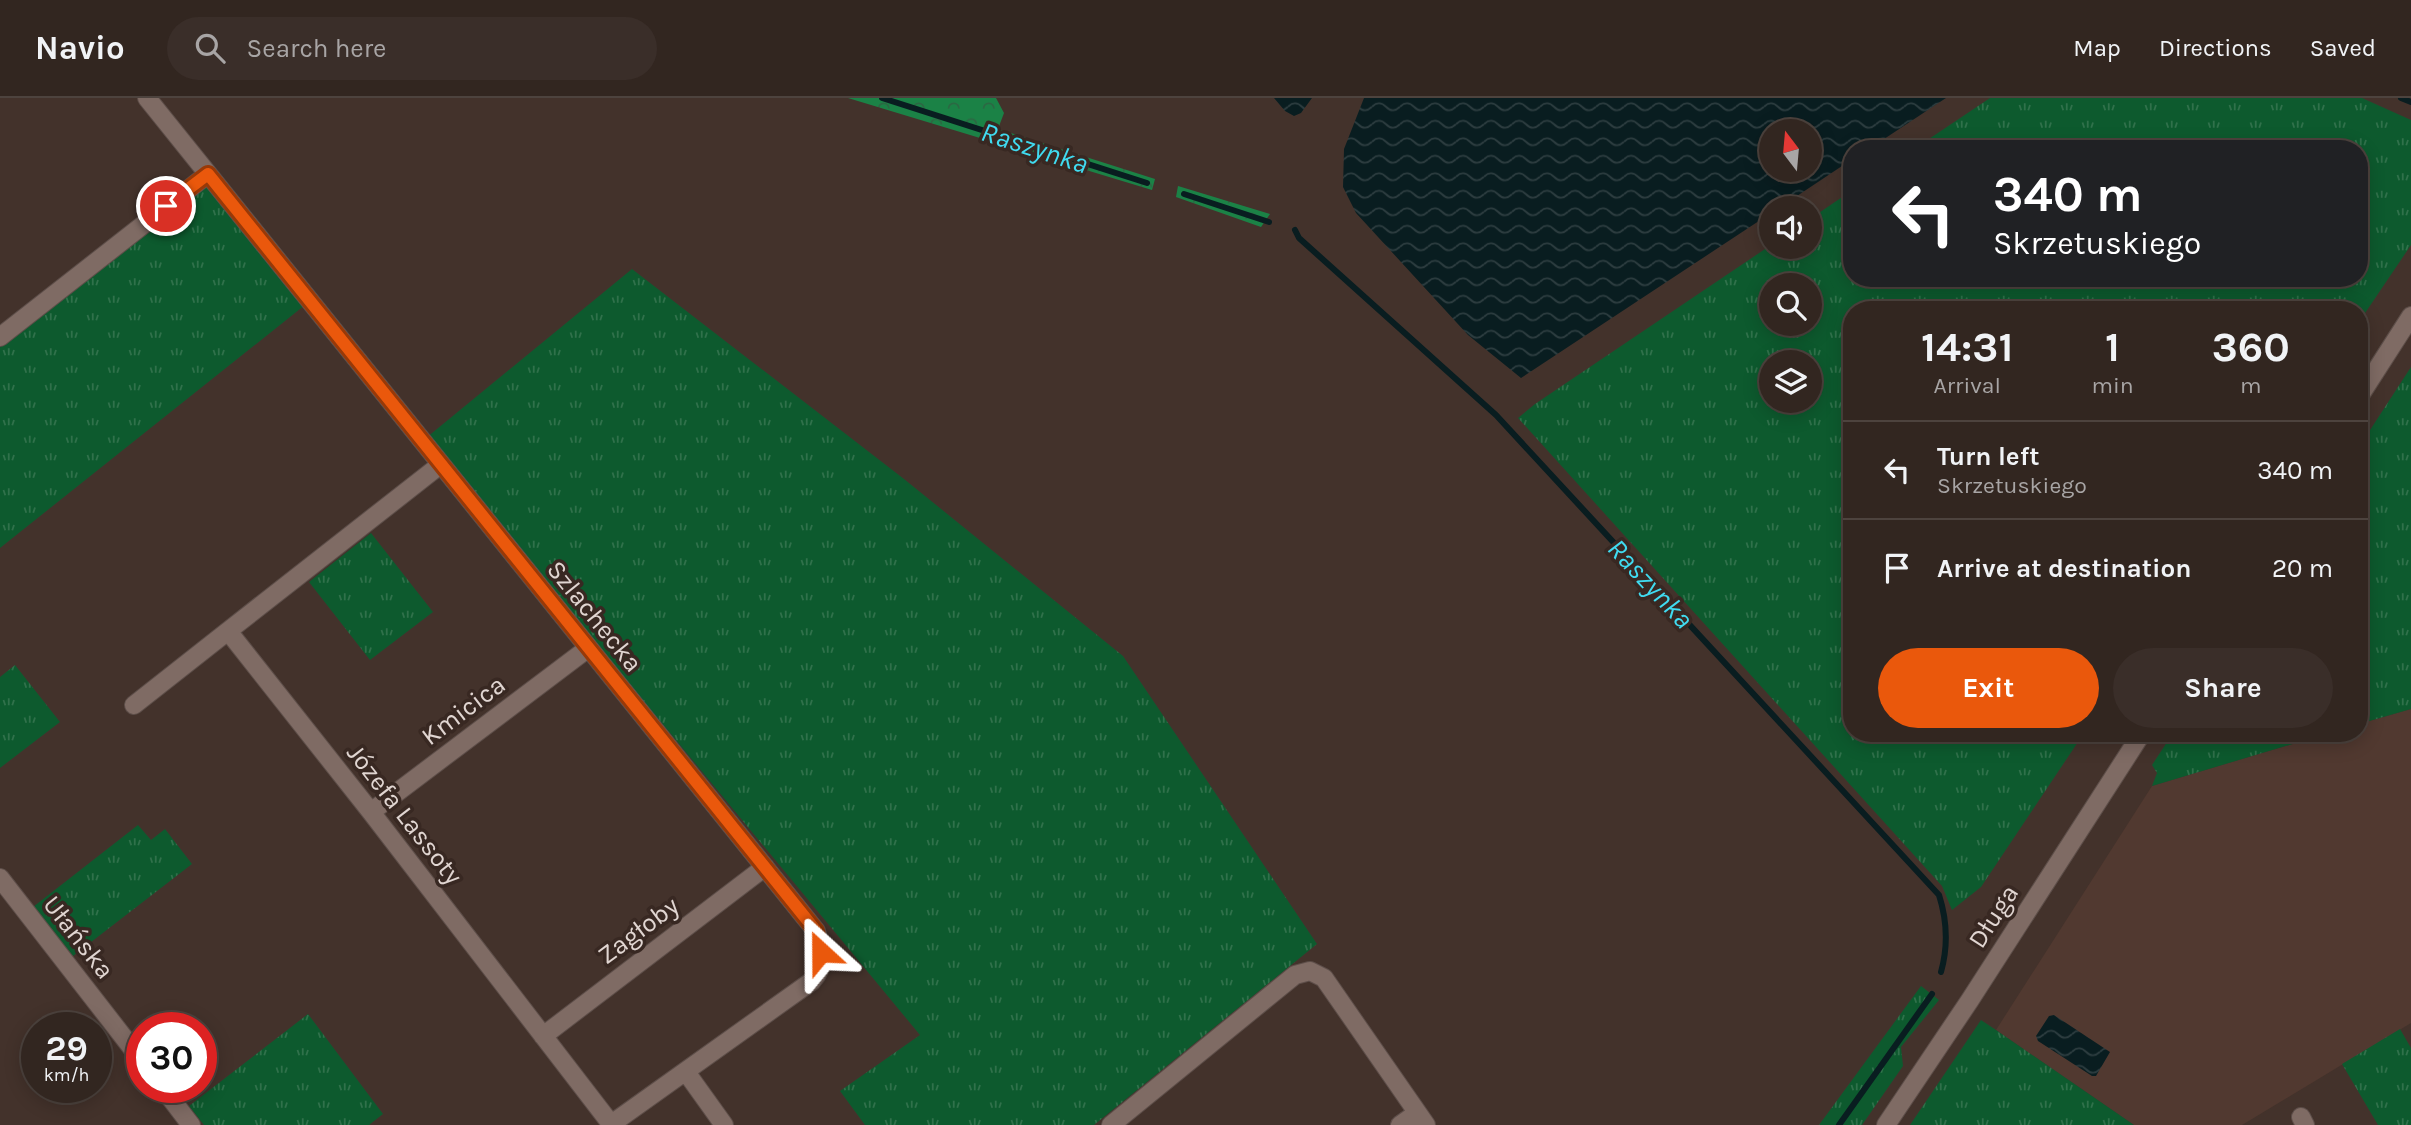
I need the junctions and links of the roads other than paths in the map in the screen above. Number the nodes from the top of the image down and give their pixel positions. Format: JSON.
{"nodes":[{"id":1,"x":147,"y":98,"type":"edge"},
{"id":2,"x":208,"y":174,"type":"junction"},
{"id":3,"x":2411,"y":316,"type":"edge"},
{"id":4,"x":0,"y":337,"type":"edge"},
{"id":5,"x":2368,"y":383,"type":"edge"},
{"id":6,"x":440,"y":465,"type":"junction"},
{"id":7,"x":228,"y":631,"type":"junction"},
{"id":8,"x":587,"y":649,"type":"junction"},
{"id":9,"x":134,"y":705,"type":"dead end"},
{"id":10,"x":2136,"y":742,"type":"edge"},
{"id":11,"x":372,"y":812,"type":"junction"},
{"id":12,"x":765,"y":867,"type":"junction"},
{"id":13,"x":0,"y":878,"type":"edge"},
{"id":14,"x":543,"y":1036,"type":"junction"},
{"id":15,"x":126,"y":1040,"type":"edge"},
{"id":16,"x":686,"y":1072,"type":"junction"},
{"id":17,"x":174,"y":1103,"type":"edge"},
{"id":18,"x":1422,"y":1119,"type":"edge"},
{"id":19,"x":191,"y":1125,"type":"edge"},
{"id":20,"x":611,"y":1125,"type":"edge"},
{"id":21,"x":724,"y":1125,"type":"edge"},
{"id":22,"x":1111,"y":1125,"type":"edge"},
{"id":23,"x":1400,"y":1125,"type":"edge"},
{"id":24,"x":1886,"y":1125,"type":"edge"}],
"edges":[{"from":1,"to":2,"type":"street","name":"Szlachecka"},
{"from":2,"to":4,"type":"street"},
{"from":2,"to":6,"type":"street","name":"Szlachecka"},
{"from":3,"to":5,"type":"street"},
{"from":6,"to":7,"type":"street"},
{"from":6,"to":8,"type":"street","name":"Szlachecka"},
{"from":7,"to":9,"type":"street"},
{"from":7,"to":11,"type":"street","name":"Józefa Lassoty"},
{"from":8,"to":11,"type":"street","name":"Kmicica"},
{"from":8,"to":12,"type":"street","name":"Szlachecka"},
{"from":10,"to":24,"type":"street","name":"Długa"},
{"from":11,"to":14,"type":"street","name":"Józefa Lassoty"},
{"from":12,"to":14,"type":"street","name":"Zagłoby"},
{"from":12,"to":16,"type":"street","name":"Szlachecka"},
{"from":13,"to":15,"type":"street","name":"Ułańska"},
{"from":14,"to":20,"type":"street","name":"Józefa Lassoty"},
{"from":16,"to":20,"type":"street","name":"Szlachecka"},
{"from":16,"to":21,"type":"street"},
{"from":17,"to":19,"type":"street"},
{"from":18,"to":22,"type":"street"},
{"from":18,"to":23,"type":"street"}]}
